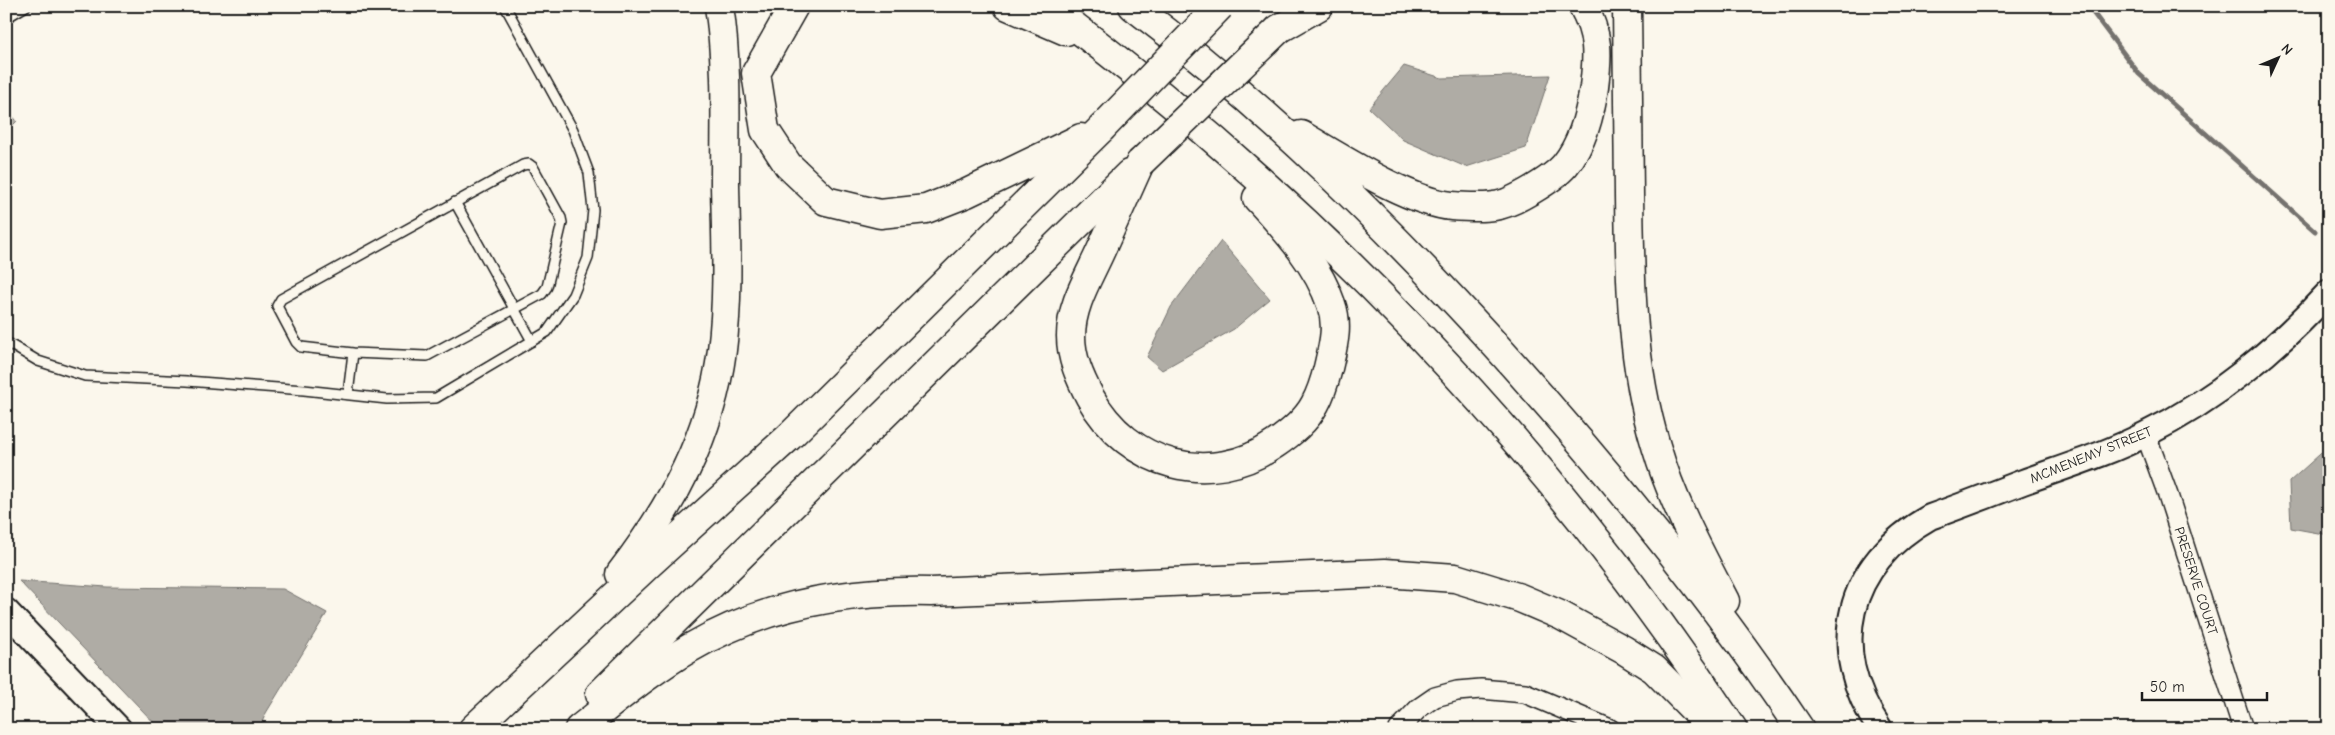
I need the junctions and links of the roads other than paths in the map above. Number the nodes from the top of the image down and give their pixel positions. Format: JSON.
{"nodes":[{"id":1,"x":26,"y":6,"type":"edge"},
{"id":2,"x":505,"y":6,"type":"edge"},
{"id":3,"x":720,"y":6,"type":"edge"},
{"id":4,"x":794,"y":6,"type":"edge"},
{"id":5,"x":1008,"y":6,"type":"edge"},
{"id":6,"x":1048,"y":6,"type":"edge"},
{"id":7,"x":1220,"y":6,"type":"edge"},
{"id":8,"x":1301,"y":6,"type":"edge"},
{"id":9,"x":1319,"y":6,"type":"edge"},
{"id":10,"x":1582,"y":6,"type":"edge"},
{"id":11,"x":1627,"y":6,"type":"edge"},
{"id":12,"x":1134,"y":7,"type":"edge"},
{"id":13,"x":6,"y":18,"type":"edge"},
{"id":14,"x":1279,"y":28,"type":"junction"},
{"id":15,"x":1098,"y":44,"type":"junction"},
{"id":16,"x":1262,"y":113,"type":"junction"},
{"id":17,"x":1095,"y":133,"type":"junction"},
{"id":18,"x":1213,"y":140,"type":"junction"},
{"id":19,"x":1136,"y":168,"type":"junction"},
{"id":20,"x":455,"y":202,"type":"junction"},
{"id":21,"x":2329,"y":292,"type":"edge"},
{"id":22,"x":513,"y":309,"type":"junction"},
{"id":23,"x":532,"y":341,"type":"junction"},
{"id":24,"x":6,"y":342,"type":"edge"},
{"id":25,"x":353,"y":353,"type":"junction"},
{"id":26,"x":348,"y":394,"type":"junction"},
{"id":27,"x":2146,"y":435,"type":"junction"},
{"id":28,"x":6,"y":611,"type":"edge"},
{"id":29,"x":571,"y":636,"type":"junction"},
{"id":30,"x":1765,"y":678,"type":"junction"},
{"id":31,"x":119,"y":729,"type":"edge"},
{"id":32,"x":473,"y":729,"type":"edge"},
{"id":33,"x":565,"y":729,"type":"edge"},
{"id":34,"x":579,"y":729,"type":"edge"},
{"id":35,"x":1399,"y":729,"type":"edge"},
{"id":36,"x":1610,"y":729,"type":"edge"},
{"id":37,"x":1713,"y":729,"type":"edge"},
{"id":38,"x":1733,"y":729,"type":"edge"},
{"id":39,"x":1800,"y":729,"type":"edge"},
{"id":40,"x":1880,"y":729,"type":"edge"},
{"id":41,"x":2243,"y":729,"type":"edge"}],
"edges":[{"from":1,"to":13,"type":"lane"},
{"from":2,"to":23,"type":"lane"},
{"from":3,"to":29,"type":"highway"},
{"from":4,"to":17,"type":"highway"},
{"from":5,"to":15,"type":"highway"},
{"from":6,"to":15,"type":"highway"},
{"from":7,"to":17,"type":"highway","bridge":true},
{"from":8,"to":14,"type":"highway"},
{"from":9,"to":14,"type":"highway"},
{"from":10,"to":16,"type":"highway"},
{"from":11,"to":30,"type":"highway"},
{"from":12,"to":16,"type":"highway"},
{"from":14,"to":19,"type":"highway","bridge":true},
{"from":15,"to":18,"type":"highway"},
{"from":16,"to":30,"type":"highway"},
{"from":17,"to":29,"type":"highway"},
{"from":18,"to":19,"type":"highway"},
{"from":18,"to":38,"type":"highway"},
{"from":19,"to":33,"type":"highway"},
{"from":20,"to":22,"type":"lane"},
{"from":20,"to":22,"type":"lane"},
{"from":20,"to":25,"type":"lane"},
{"from":21,"to":27,"type":"street","name":"MCMENEMY STREET"},
{"from":22,"to":23,"type":"lane"},
{"from":22,"to":25,"type":"lane"},
{"from":23,"to":26,"type":"lane"},
{"from":24,"to":26,"type":"lane"},
{"from":25,"to":26,"type":"lane"},
{"from":27,"to":40,"type":"street","name":"MCMENEMY STREET"},
{"from":27,"to":41,"type":"street","name":"PRESERVE COURT"},
{"from":28,"to":31,"type":"street"},
{"from":29,"to":32,"type":"highway"},
{"from":30,"to":39,"type":"highway"},
{"from":34,"to":37,"type":"highway"},
{"from":35,"to":36,"type":"street"}]}
